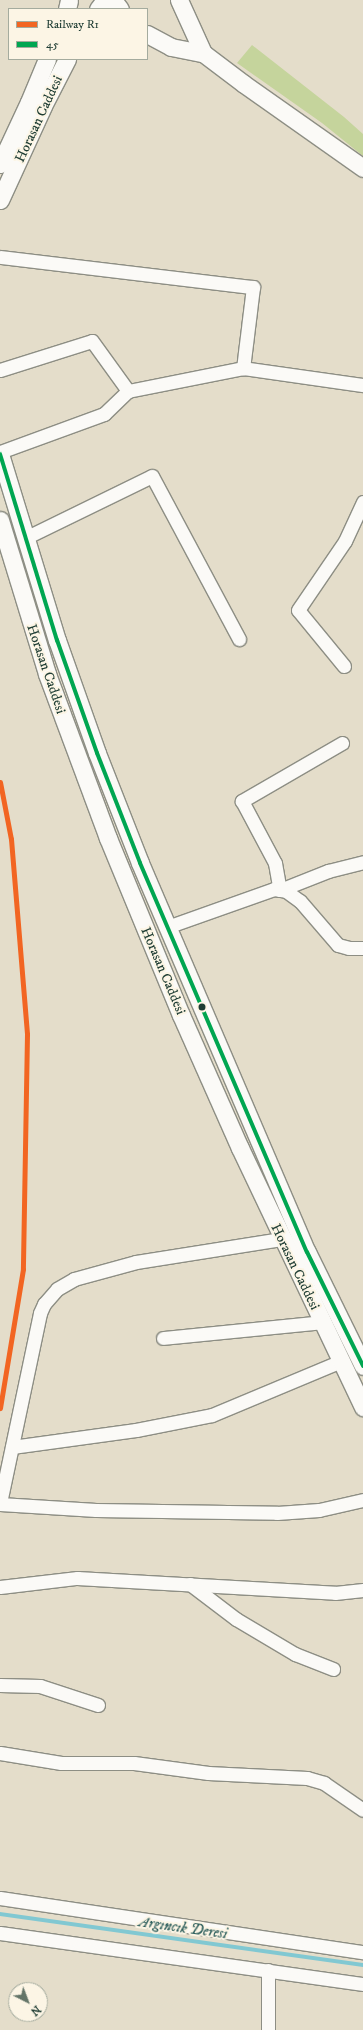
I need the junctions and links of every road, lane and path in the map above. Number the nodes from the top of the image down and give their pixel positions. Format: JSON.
{"nodes":[{"id":1,"x":105,"y":0,"type":"edge"},
{"id":2,"x":113,"y":0,"type":"edge"},
{"id":3,"x":179,"y":0,"type":"edge"},
{"id":4,"x":99,"y":8,"type":"edge"},
{"id":5,"x":119,"y":8,"type":"edge"},
{"id":6,"x":148,"y":35,"type":"edge"},
{"id":7,"x":203,"y":53,"type":"junction"},
{"id":8,"x":46,"y":60,"type":"edge"},
{"id":9,"x":66,"y":60,"type":"edge"},
{"id":10,"x":0,"y":164,"type":"edge"},
{"id":11,"x":363,"y":168,"type":"edge"},
{"id":12,"x":0,"y":200,"type":"edge"},
{"id":13,"x":0,"y":257,"type":"edge"},
{"id":14,"x":243,"y":368,"type":"junction"},
{"id":15,"x":0,"y":370,"type":"edge"},
{"id":16,"x":363,"y":385,"type":"edge"},
{"id":17,"x":128,"y":391,"type":"junction"},
{"id":18,"x":0,"y":453,"type":"edge"},
{"id":19,"x":363,"y":502,"type":"edge"},
{"id":20,"x":0,"y":520,"type":"edge"},
{"id":21,"x":25,"y":538,"type":"junction"},
{"id":22,"x":239,"y":640,"type":"dead end"},
{"id":23,"x":344,"y":666,"type":"dead end"},
{"id":24,"x":342,"y":742,"type":"dead end"},
{"id":25,"x":363,"y":862,"type":"edge"},
{"id":26,"x":280,"y":890,"type":"junction"},
{"id":27,"x":167,"y":927,"type":"junction"},
{"id":28,"x":363,"y":948,"type":"edge"},
{"id":29,"x":281,"y":1239,"type":"junction"},
{"id":30,"x":322,"y":1322,"type":"junction"},
{"id":31,"x":162,"y":1338,"type":"dead end"},
{"id":32,"x":341,"y":1361,"type":"junction"},
{"id":33,"x":363,"y":1366,"type":"edge"},
{"id":34,"x":363,"y":1407,"type":"edge"},
{"id":35,"x":12,"y":1447,"type":"junction"},
{"id":36,"x":363,"y":1500,"type":"edge"},
{"id":37,"x":0,"y":1503,"type":"edge"},
{"id":38,"x":190,"y":1584,"type":"junction"},
{"id":39,"x":0,"y":1587,"type":"edge"},
{"id":40,"x":363,"y":1590,"type":"edge"},
{"id":41,"x":333,"y":1669,"type":"dead end"},
{"id":42,"x":0,"y":1685,"type":"edge"},
{"id":43,"x":98,"y":1705,"type":"dead end"},
{"id":44,"x":0,"y":1753,"type":"edge"},
{"id":45,"x":363,"y":1810,"type":"edge"},
{"id":46,"x":0,"y":1898,"type":"edge"},
{"id":47,"x":0,"y":1932,"type":"edge"},
{"id":48,"x":363,"y":1952,"type":"edge"},
{"id":49,"x":268,"y":1970,"type":"junction"},
{"id":50,"x":363,"y":1984,"type":"edge"},
{"id":51,"x":268,"y":2030,"type":"edge"}],
"edges":[{"from":1,"to":4,"type":"street"},
{"from":2,"to":5,"type":"street"},
{"from":3,"to":7,"type":"street"},
{"from":6,"to":7,"type":"street"},
{"from":7,"to":11,"type":"street"},
{"from":8,"to":10,"type":"street","name":"Horasan Caddesi"},
{"from":9,"to":12,"type":"street","name":"Horasan Caddesi"},
{"from":13,"to":14,"type":"street"},
{"from":14,"to":16,"type":"street"},
{"from":14,"to":17,"type":"street"},
{"from":15,"to":17,"type":"street"},
{"from":17,"to":18,"type":"street"},
{"from":18,"to":21,"type":"street","name":"Horasan Caddesi"},
{"from":19,"to":23,"type":"street"},
{"from":20,"to":29,"type":"street","name":"Horasan Caddesi"},
{"from":21,"to":22,"type":"street"},
{"from":21,"to":27,"type":"street","name":"Horasan Caddesi"},
{"from":24,"to":26,"type":"street"},
{"from":25,"to":26,"type":"street"},
{"from":26,"to":27,"type":"street"},
{"from":26,"to":28,"type":"street"},
{"from":27,"to":33,"type":"street","name":"Horasan Caddesi"},
{"from":29,"to":30,"type":"street","name":"Horasan Caddesi"},
{"from":29,"to":35,"type":"street"},
{"from":30,"to":31,"type":"street"},
{"from":30,"to":32,"type":"street","name":"Horasan Caddesi"},
{"from":32,"to":34,"type":"street","name":"Horasan Caddesi"},
{"from":32,"to":35,"type":"street"},
{"from":35,"to":37,"type":"street"},
{"from":36,"to":37,"type":"street"},
{"from":38,"to":39,"type":"street"},
{"from":38,"to":40,"type":"street"},
{"from":38,"to":41,"type":"street"},
{"from":42,"to":43,"type":"street"},
{"from":44,"to":45,"type":"street"},
{"from":46,"to":48,"type":"street"},
{"from":47,"to":49,"type":"street"},
{"from":49,"to":50,"type":"street"},
{"from":49,"to":51,"type":"street"}]}
